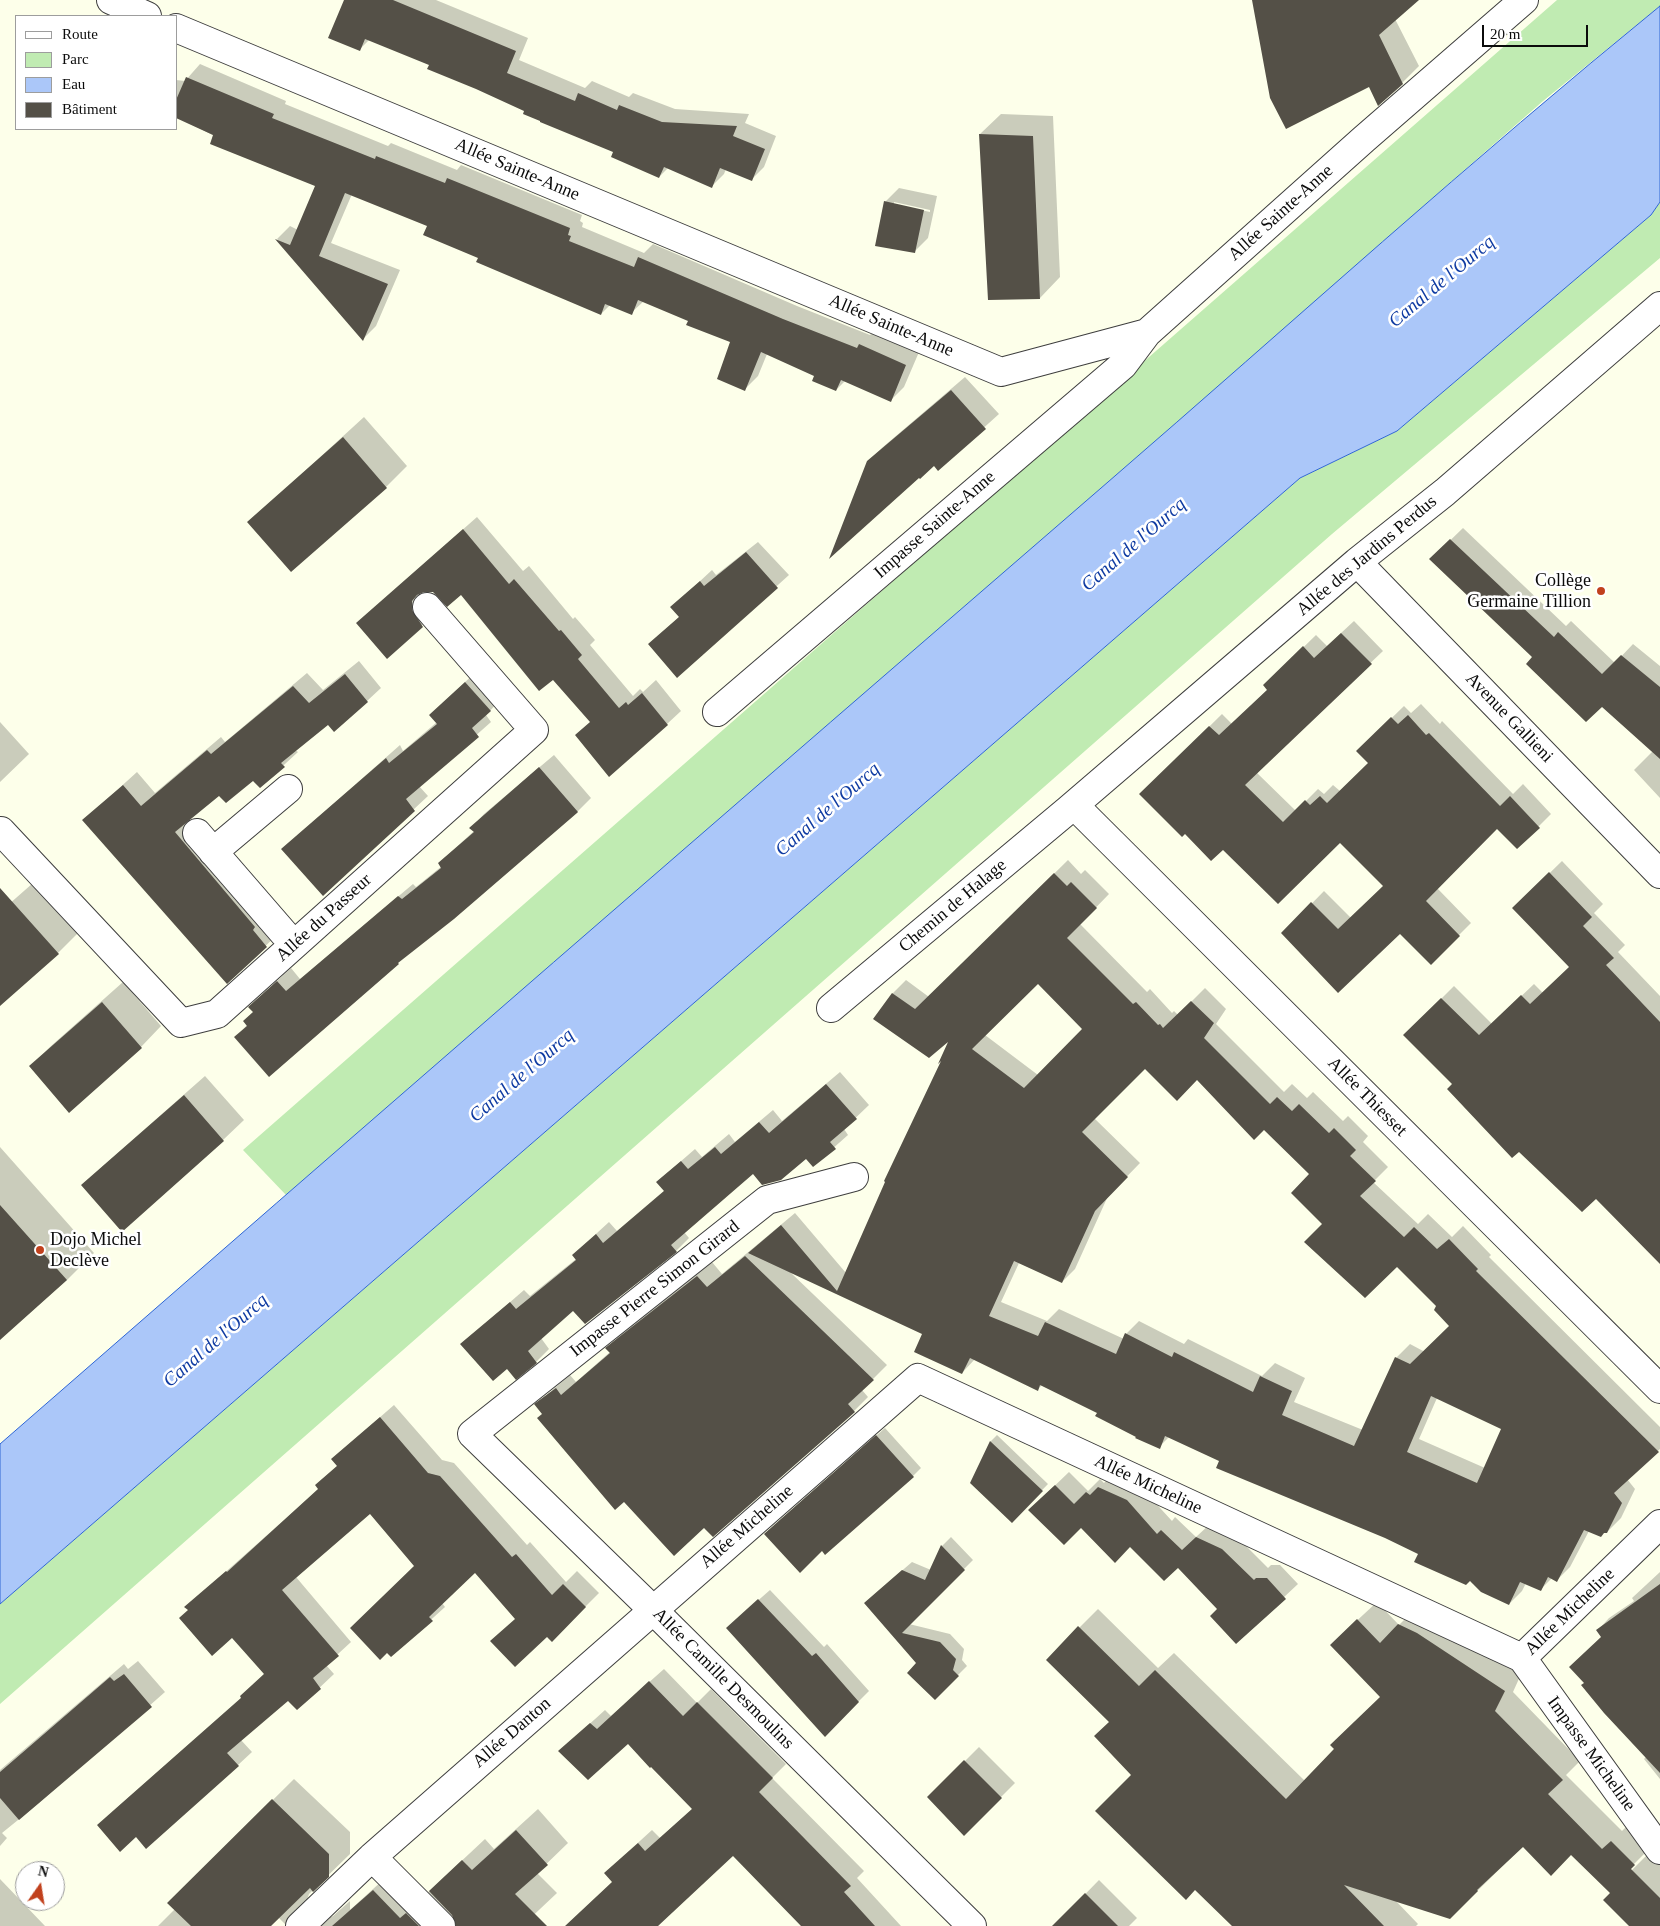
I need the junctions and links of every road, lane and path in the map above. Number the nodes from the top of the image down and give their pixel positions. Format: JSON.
{"nodes":[{"id":1,"x":111,"y":0,"type":"edge"},
{"id":2,"x":1524,"y":0,"type":"edge"},
{"id":3,"x":145,"y":15,"type":"edge"},
{"id":4,"x":178,"y":29,"type":"edge"},
{"id":5,"x":1660,"y":306,"type":"edge"},
{"id":6,"x":1147,"y":333,"type":"junction"},
{"id":7,"x":1357,"y":562,"type":"junction"},
{"id":8,"x":427,"y":607,"type":"dead end"},
{"id":9,"x":716,"y":712,"type":"dead end"},
{"id":10,"x":288,"y":789,"type":"dead end"},
{"id":11,"x":1074,"y":805,"type":"junction"},
{"id":12,"x":1,"y":832,"type":"edge"},
{"id":13,"x":1660,"y":874,"type":"edge"},
{"id":14,"x":294,"y":945,"type":"junction"},
{"id":15,"x":831,"y":1008,"type":"dead end"},
{"id":16,"x":854,"y":1177,"type":"dead end"},
{"id":17,"x":1660,"y":1388,"type":"edge"},
{"id":18,"x":472,"y":1434,"type":"joint"},
{"id":19,"x":1660,"y":1524,"type":"edge"},
{"id":20,"x":652,"y":1609,"type":"junction"},
{"id":21,"x":1522,"y":1658,"type":"junction"},
{"id":22,"x":1660,"y":1850,"type":"edge"},
{"id":23,"x":372,"y":1857,"type":"junction"},
{"id":24,"x":300,"y":1926,"type":"edge"},
{"id":25,"x":441,"y":1926,"type":"edge"},
{"id":26,"x":972,"y":1926,"type":"edge"}],
"edges":[{"from":1,"to":3,"type":"street"},
{"from":2,"to":6,"type":"street","name":"Allée Sainte-Anne"},
{"from":4,"to":6,"type":"street","name":"Allée Sainte-Anne"},
{"from":5,"to":7,"type":"street","name":"Allée des Jardins Perdus"},
{"from":6,"to":9,"type":"street","name":"Impasse Sainte-Anne"},
{"from":7,"to":11,"type":"street","name":"Allée des Jardins Perdus"},
{"from":7,"to":13,"type":"street","name":"Avenue Gallieni"},
{"from":8,"to":14,"type":"street","name":"Allée du Passeur"},
{"from":10,"to":14,"type":"street"},
{"from":11,"to":15,"type":"street","name":"Chemin de Halage"},
{"from":11,"to":17,"type":"street","name":"Allée Thiesset"},
{"from":12,"to":14,"type":"street","name":"Allée du Passeur"},
{"from":16,"to":18,"type":"street","name":"Impasse Pierre Simon Girard"},
{"from":18,"to":20,"type":"street","name":"Allée Camille Desmoulins"},
{"from":19,"to":21,"type":"street","name":"Allée Micheline"},
{"from":20,"to":21,"type":"street","name":"Allée Micheline"},
{"from":20,"to":23,"type":"street","name":"Allée Danton"},
{"from":20,"to":26,"type":"street","name":"Allée Camille Desmoulins"},
{"from":21,"to":22,"type":"street","name":"Impasse Micheline"},
{"from":23,"to":24,"type":"street","name":"Allée Danton"},
{"from":23,"to":25,"type":"street"}]}
